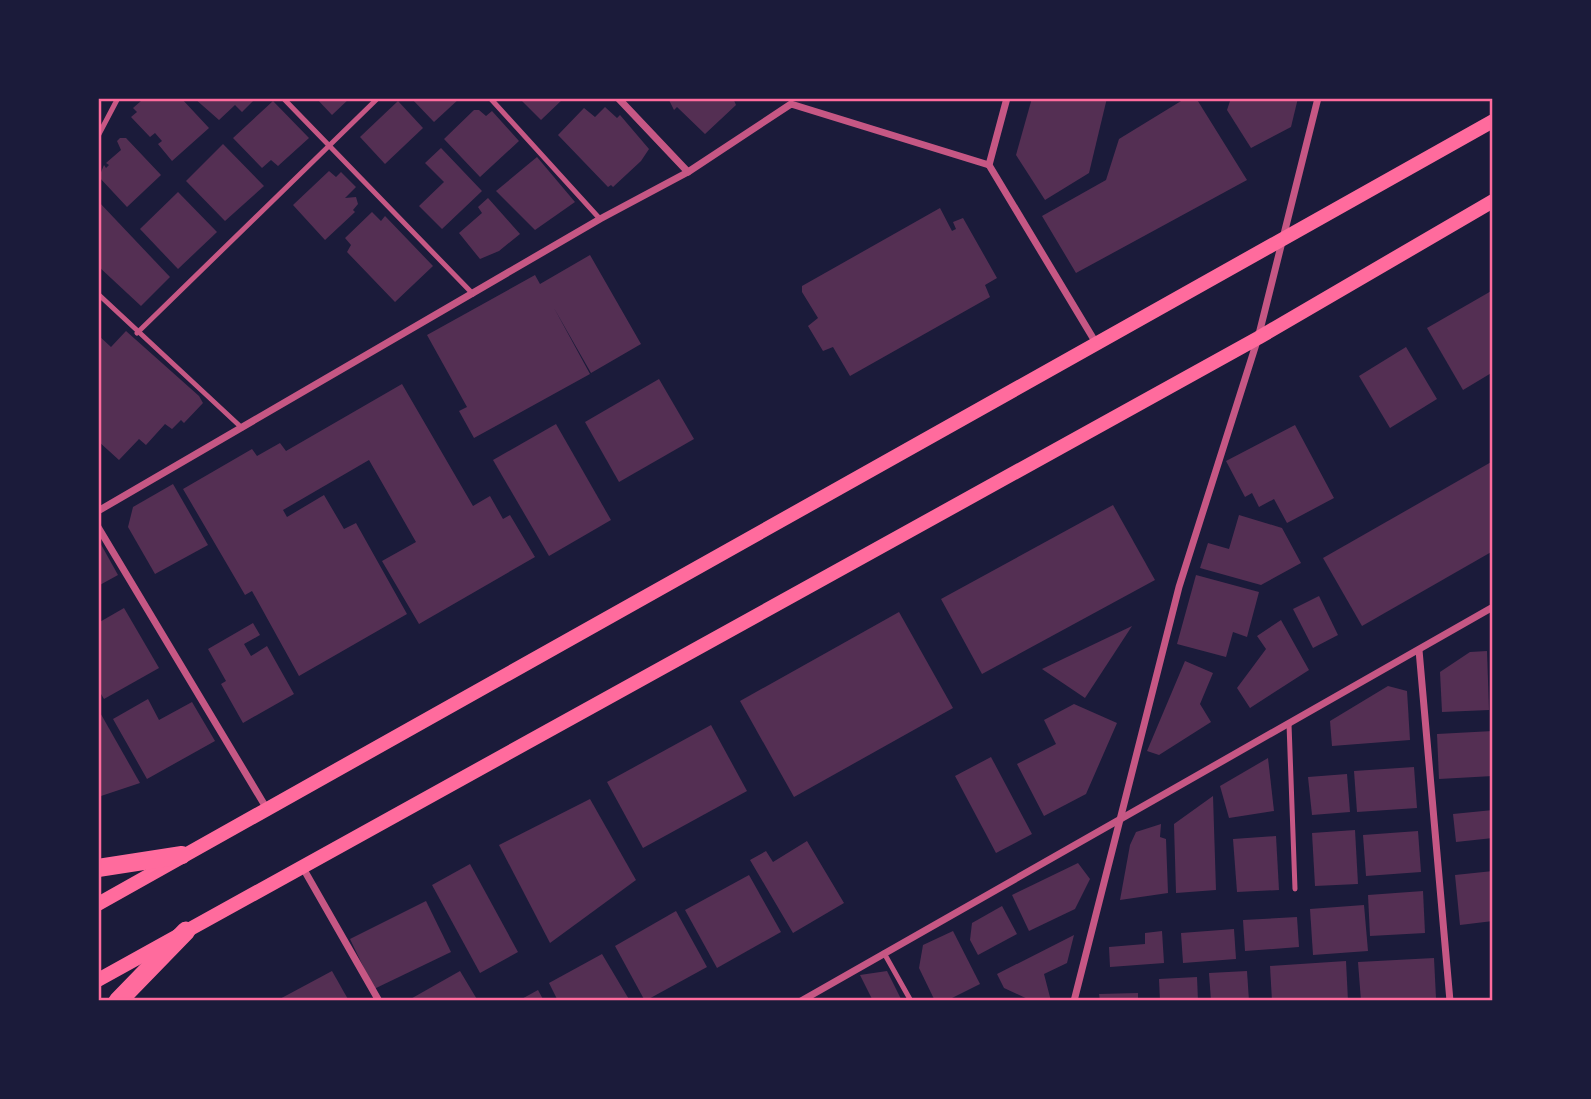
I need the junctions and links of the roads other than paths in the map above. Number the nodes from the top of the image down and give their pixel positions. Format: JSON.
{"nodes":[{"id":1,"x":118,"y":98,"type":"edge"},
{"id":2,"x":283,"y":98,"type":"edge"},
{"id":3,"x":378,"y":98,"type":"edge"},
{"id":4,"x":490,"y":98,"type":"edge"},
{"id":5,"x":618,"y":98,"type":"edge"},
{"id":6,"x":1006,"y":98,"type":"edge"},
{"id":7,"x":1318,"y":98,"type":"edge"},
{"id":8,"x":791,"y":101,"type":"edge"},
{"id":9,"x":1493,"y":121,"type":"edge"},
{"id":10,"x":98,"y":136,"type":"edge"},
{"id":11,"x":330,"y":148,"type":"junction"},
{"id":12,"x":989,"y":165,"type":"junction"},
{"id":13,"x":688,"y":172,"type":"junction"},
{"id":14,"x":1493,"y":201,"type":"edge"},
{"id":15,"x":600,"y":219,"type":"junction"},
{"id":16,"x":1282,"y":239,"type":"junction"},
{"id":17,"x":98,"y":294,"type":"edge"},
{"id":18,"x":473,"y":294,"type":"junction"},
{"id":19,"x":137,"y":332,"type":"junction"},
{"id":20,"x":1258,"y":338,"type":"junction"},
{"id":21,"x":1096,"y":343,"type":"junction"},
{"id":22,"x":242,"y":428,"type":"junction"},
{"id":23,"x":98,"y":511,"type":"edge"},
{"id":24,"x":98,"y":527,"type":"edge"},
{"id":25,"x":1493,"y":607,"type":"edge"},
{"id":26,"x":1419,"y":650,"type":"junction"},
{"id":27,"x":1289,"y":723,"type":"junction"},
{"id":28,"x":268,"y":810,"type":"junction"},
{"id":29,"x":1122,"y":818,"type":"junction"},
{"id":30,"x":182,"y":855,"type":"junction"},
{"id":31,"x":98,"y":868,"type":"edge"},
{"id":32,"x":303,"y":868,"type":"junction"},
{"id":33,"x":1295,"y":888,"type":"dead end"},
{"id":34,"x":98,"y":904,"type":"edge"},
{"id":35,"x":186,"y":931,"type":"junction"},
{"id":36,"x":884,"y":953,"type":"junction"},
{"id":37,"x":98,"y":980,"type":"edge"},
{"id":38,"x":118,"y":1001,"type":"edge"},
{"id":39,"x":379,"y":1001,"type":"edge"},
{"id":40,"x":801,"y":1001,"type":"edge"},
{"id":41,"x":911,"y":1001,"type":"edge"},
{"id":42,"x":1074,"y":1001,"type":"edge"},
{"id":43,"x":1450,"y":1001,"type":"edge"}],
"edges":[{"from":1,"to":10,"type":"lane"},
{"from":2,"to":11,"type":"lane"},
{"from":3,"to":11,"type":"lane"},
{"from":4,"to":15,"type":"lane"},
{"from":5,"to":13,"type":"street"},
{"from":6,"to":12,"type":"street"},
{"from":7,"to":16,"type":"street"},
{"from":8,"to":12,"type":"street"},
{"from":8,"to":13,"type":"street"},
{"from":9,"to":16,"type":"main road"},
{"from":11,"to":18,"type":"lane"},
{"from":11,"to":19,"type":"lane"},
{"from":12,"to":21,"type":"street"},
{"from":13,"to":15,"type":"street"},
{"from":14,"to":20,"type":"main road"},
{"from":15,"to":18,"type":"street"},
{"from":16,"to":20,"type":"street"},
{"from":16,"to":21,"type":"main road"},
{"from":17,"to":19,"type":"lane"},
{"from":18,"to":22,"type":"street"},
{"from":19,"to":22,"type":"lane"},
{"from":20,"to":29,"type":"street"},
{"from":20,"to":32,"type":"main road"},
{"from":21,"to":28,"type":"main road"},
{"from":22,"to":23,"type":"street"},
{"from":24,"to":28,"type":"street"},
{"from":25,"to":26,"type":"street"},
{"from":26,"to":27,"type":"street"},
{"from":26,"to":43,"type":"street"},
{"from":27,"to":29,"type":"street"},
{"from":27,"to":33,"type":"lane"},
{"from":28,"to":30,"type":"main road"},
{"from":29,"to":36,"type":"street"},
{"from":29,"to":42,"type":"street"},
{"from":30,"to":31,"type":"main road"},
{"from":30,"to":34,"type":"main road"},
{"from":32,"to":35,"type":"main road"},
{"from":32,"to":39,"type":"street"},
{"from":35,"to":37,"type":"main road"},
{"from":35,"to":38,"type":"highway"},
{"from":36,"to":40,"type":"street"},
{"from":36,"to":41,"type":"lane"}]}
